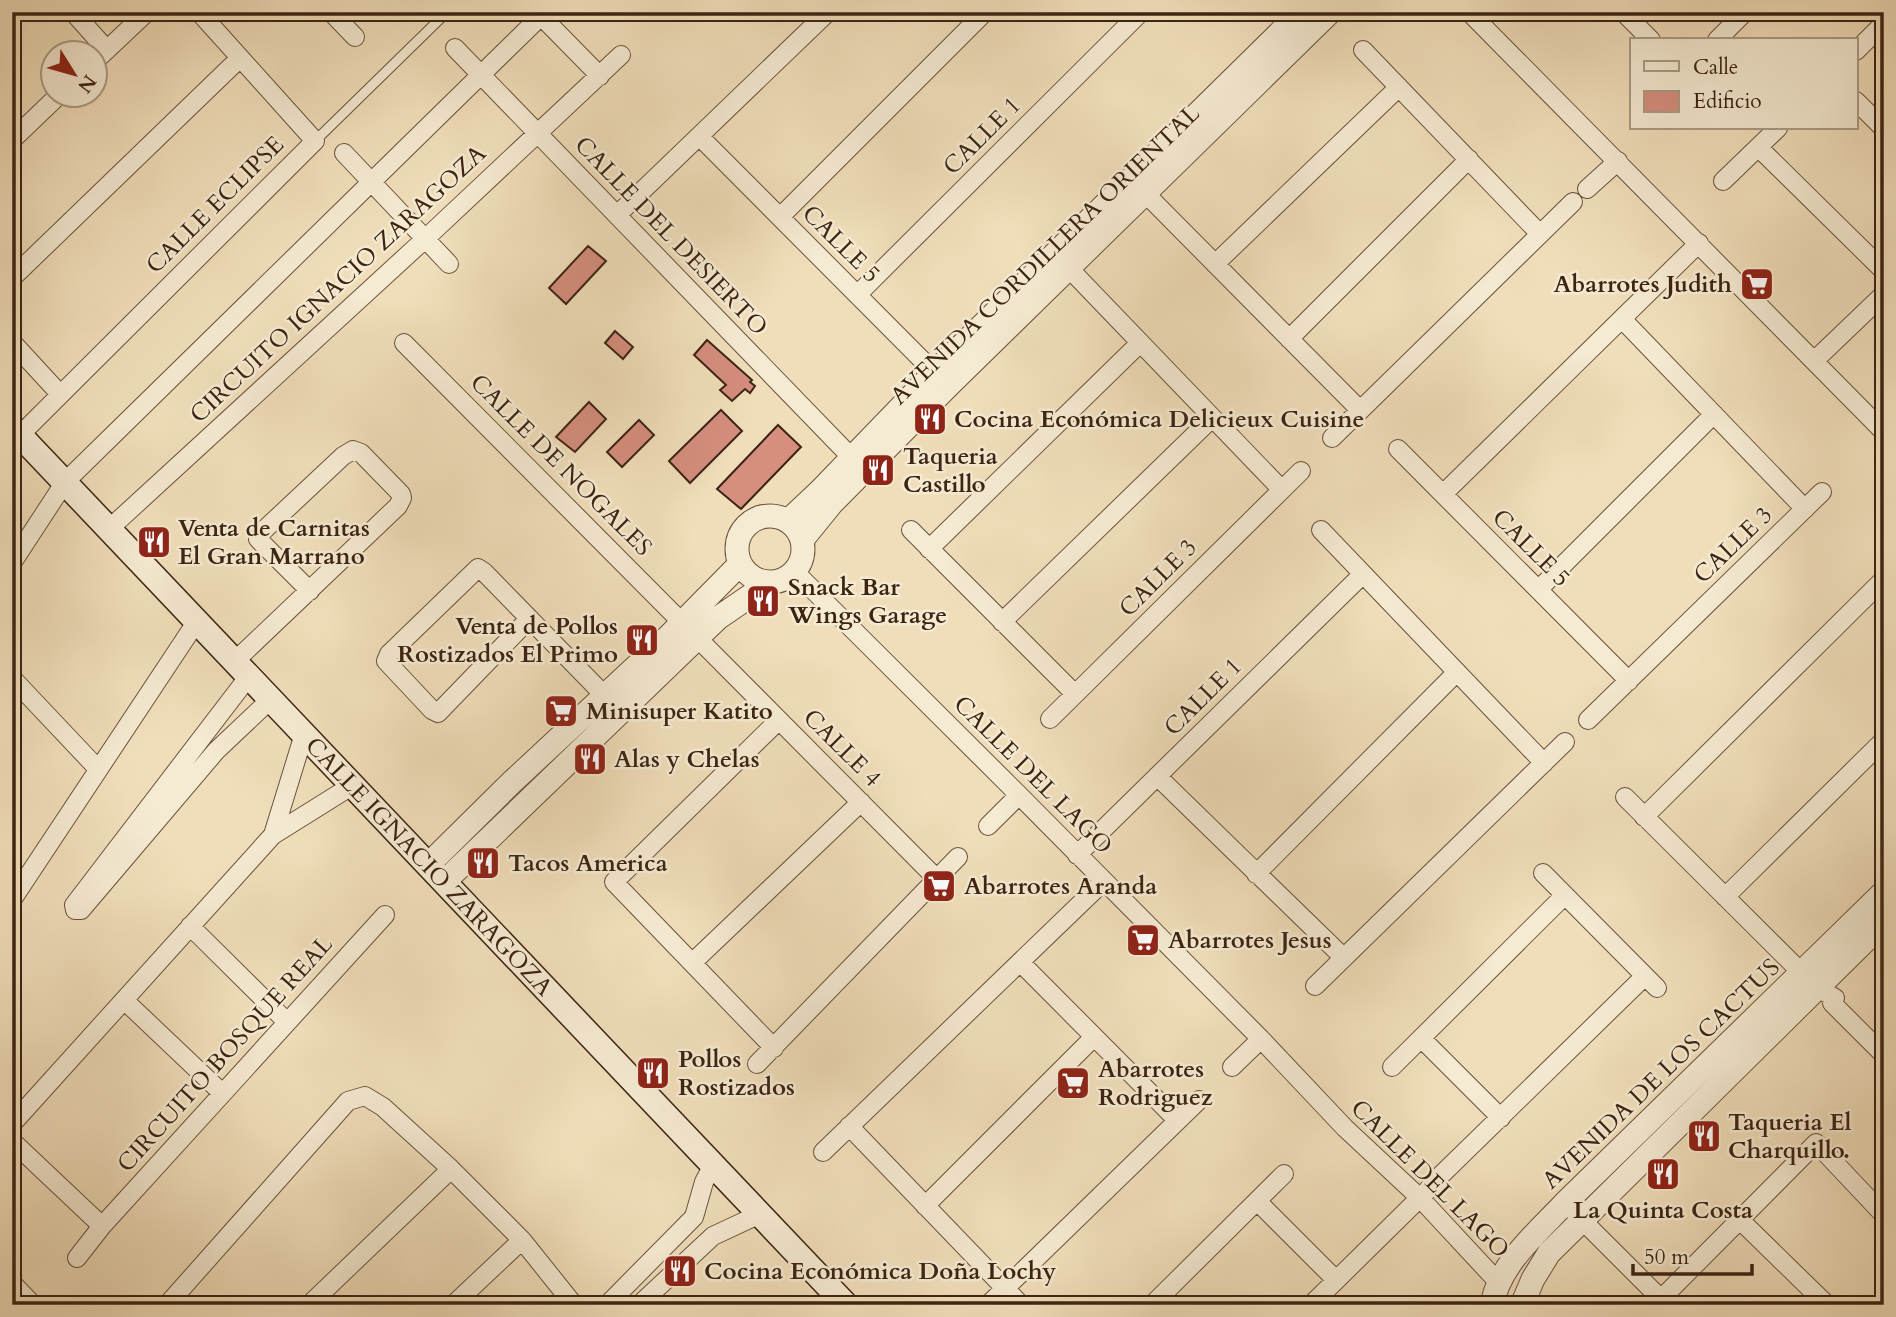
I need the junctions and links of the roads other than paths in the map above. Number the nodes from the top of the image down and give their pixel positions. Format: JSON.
{"nodes":[{"id":1,"x":73,"y":12,"type":"edge"},
{"id":2,"x":147,"y":12,"type":"edge"},
{"id":3,"x":199,"y":12,"type":"edge"},
{"id":4,"x":331,"y":12,"type":"edge"},
{"id":5,"x":447,"y":12,"type":"edge"},
{"id":6,"x":828,"y":12,"type":"edge"},
{"id":7,"x":985,"y":12,"type":"edge"},
{"id":8,"x":1141,"y":12,"type":"edge"},
{"id":9,"x":1301,"y":12,"type":"edge"},
{"id":10,"x":1330,"y":12,"type":"edge"},
{"id":11,"x":1469,"y":12,"type":"edge"},
{"id":12,"x":1623,"y":12,"type":"edge"},
{"id":13,"x":1745,"y":12,"type":"edge"},
{"id":14,"x":543,"y":14,"type":"edge"},
{"id":15,"x":1884,"y":23,"type":"edge"},
{"id":16,"x":355,"y":37,"type":"dead end"},
{"id":17,"x":90,"y":38,"type":"edge"},
{"id":18,"x":1649,"y":38,"type":"edge"},
{"id":19,"x":1719,"y":38,"type":"edge"},
{"id":20,"x":456,"y":48,"type":"dead end"},
{"id":21,"x":108,"y":49,"type":"edge"},
{"id":22,"x":1363,"y":50,"type":"dead end"},
{"id":23,"x":1857,"y":50,"type":"edge"},
{"id":24,"x":621,"y":55,"type":"dead end"},
{"id":25,"x":240,"y":58,"type":"junction"},
{"id":26,"x":480,"y":74,"type":"junction"},
{"id":27,"x":600,"y":76,"type":"junction"},
{"id":28,"x":1399,"y":87,"type":"junction"},
{"id":29,"x":1857,"y":102,"type":"edge"},
{"id":30,"x":45,"y":108,"type":"edge"},
{"id":31,"x":1884,"y":129,"type":"edge"},
{"id":32,"x":1776,"y":130,"type":"edge"},
{"id":33,"x":538,"y":133,"type":"junction"},
{"id":34,"x":700,"y":137,"type":"junction"},
{"id":35,"x":12,"y":140,"type":"edge"},
{"id":36,"x":315,"y":141,"type":"junction"},
{"id":37,"x":1759,"y":147,"type":"junction"},
{"id":38,"x":344,"y":153,"type":"dead end"},
{"id":39,"x":1469,"y":159,"type":"junction"},
{"id":40,"x":1618,"y":161,"type":"junction"},
{"id":41,"x":371,"y":181,"type":"junction"},
{"id":42,"x":1723,"y":181,"type":"dead end"},
{"id":43,"x":1138,"y":186,"type":"junction"},
{"id":44,"x":1587,"y":189,"type":"dead end"},
{"id":45,"x":1573,"y":202,"type":"dead end"},
{"id":46,"x":617,"y":215,"type":"junction"},
{"id":47,"x":780,"y":217,"type":"junction"},
{"id":48,"x":1540,"y":234,"type":"junction"},
{"id":49,"x":425,"y":239,"type":"junction"},
{"id":50,"x":1699,"y":243,"type":"junction"},
{"id":51,"x":1062,"y":261,"type":"junction"},
{"id":52,"x":449,"y":264,"type":"dead end"},
{"id":53,"x":1215,"y":264,"type":"junction"},
{"id":54,"x":1884,"y":271,"type":"edge"},
{"id":55,"x":12,"y":278,"type":"edge"},
{"id":56,"x":1884,"y":294,"type":"edge"},
{"id":57,"x":857,"y":295,"type":"junction"},
{"id":58,"x":1622,"y":319,"type":"junction"},
{"id":59,"x":1289,"y":339,"type":"junction"},
{"id":60,"x":12,"y":342,"type":"edge"},
{"id":61,"x":404,"y":343,"type":"dead end"},
{"id":62,"x":1140,"y":343,"type":"junction"},
{"id":63,"x":1814,"y":360,"type":"junction"},
{"id":64,"x":941,"y":379,"type":"junction"},
{"id":65,"x":59,"y":393,"type":"junction"},
{"id":66,"x":1360,"y":410,"type":"junction"},
{"id":67,"x":1714,"y":414,"type":"junction"},
{"id":68,"x":1212,"y":418,"type":"junction"},
{"id":69,"x":16,"y":430,"type":"edge"},
{"id":70,"x":1884,"y":432,"type":"edge"},
{"id":71,"x":1332,"y":438,"type":"dead end"},
{"id":72,"x":1398,"y":449,"type":"dead end"},
{"id":73,"x":852,"y":458,"type":"junction"},
{"id":74,"x":1301,"y":471,"type":"dead end"},
{"id":75,"x":65,"y":482,"type":"junction"},
{"id":76,"x":1282,"y":490,"type":"junction"},
{"id":77,"x":1822,"y":492,"type":"dead end"},
{"id":78,"x":1443,"y":494,"type":"junction"},
{"id":79,"x":1805,"y":509,"type":"junction"},
{"id":80,"x":788,"y":521,"type":"junction"},
{"id":81,"x":109,"y":528,"type":"junction"},
{"id":82,"x":911,"y":530,"type":"dead end"},
{"id":83,"x":1321,"y":530,"type":"dead end"},
{"id":84,"x":802,"y":541,"type":"junction"},
{"id":85,"x":929,"y":549,"type":"junction"},
{"id":86,"x":12,"y":563,"type":"edge"},
{"id":87,"x":740,"y":564,"type":"junction"},
{"id":88,"x":795,"y":572,"type":"junction"},
{"id":89,"x":1363,"y":574,"type":"junction"},
{"id":90,"x":769,"y":583,"type":"junction"},
{"id":91,"x":1882,"y":585,"type":"edge"},
{"id":92,"x":1538,"y":590,"type":"junction"},
{"id":93,"x":310,"y":591,"type":"junction"},
{"id":94,"x":529,"y":619,"type":"junction"},
{"id":95,"x":197,"y":621,"type":"junction"},
{"id":96,"x":1002,"y":622,"type":"junction"},
{"id":97,"x":690,"y":630,"type":"junction"},
{"id":98,"x":242,"y":669,"type":"junction"},
{"id":99,"x":1457,"y":672,"type":"junction"},
{"id":100,"x":12,"y":678,"type":"edge"},
{"id":101,"x":1629,"y":681,"type":"junction"},
{"id":102,"x":1075,"y":694,"type":"junction"},
{"id":103,"x":605,"y":696,"type":"junction"},
{"id":104,"x":271,"y":699,"type":"junction"},
{"id":105,"x":1050,"y":719,"type":"dead end"},
{"id":106,"x":779,"y":720,"type":"junction"},
{"id":107,"x":1588,"y":720,"type":"dead end"},
{"id":108,"x":304,"y":734,"type":"junction"},
{"id":109,"x":202,"y":737,"type":"junction"},
{"id":110,"x":1884,"y":740,"type":"edge"},
{"id":111,"x":1565,"y":742,"type":"dead end"},
{"id":112,"x":216,"y":751,"type":"junction"},
{"id":113,"x":1544,"y":763,"type":"junction"},
{"id":114,"x":99,"y":769,"type":"junction"},
{"id":115,"x":1157,"y":776,"type":"junction"},
{"id":116,"x":512,"y":782,"type":"junction"},
{"id":117,"x":353,"y":786,"type":"junction"},
{"id":118,"x":1019,"y":795,"type":"junction"},
{"id":119,"x":1625,"y":797,"type":"dead end"},
{"id":120,"x":529,"y":801,"type":"junction"},
{"id":121,"x":861,"y":802,"type":"junction"},
{"id":122,"x":1644,"y":817,"type":"junction"},
{"id":123,"x":988,"y":826,"type":"dead end"},
{"id":124,"x":273,"y":835,"type":"junction"},
{"id":125,"x":1077,"y":855,"type":"junction"},
{"id":126,"x":958,"y":857,"type":"dead end"},
{"id":127,"x":436,"y":873,"type":"junction"},
{"id":128,"x":1543,"y":873,"type":"dead end"},
{"id":129,"x":1256,"y":874,"type":"junction"},
{"id":130,"x":937,"y":879,"type":"junction"},
{"id":131,"x":1104,"y":881,"type":"junction"},
{"id":132,"x":1884,"y":892,"type":"edge"},
{"id":133,"x":1565,"y":895,"type":"junction"},
{"id":134,"x":1725,"y":897,"type":"junction"},
{"id":135,"x":12,"y":900,"type":"edge"},
{"id":136,"x":385,"y":915,"type":"dead end"},
{"id":137,"x":1884,"y":922,"type":"edge"},
{"id":138,"x":190,"y":926,"type":"junction"},
{"id":139,"x":1343,"y":958,"type":"junction"},
{"id":140,"x":1020,"y":962,"type":"junction"},
{"id":141,"x":692,"y":963,"type":"junction"},
{"id":142,"x":1315,"y":986,"type":"dead end"},
{"id":143,"x":1817,"y":986,"type":"junction"},
{"id":144,"x":124,"y":1000,"type":"junction"},
{"id":145,"x":288,"y":1022,"type":"junction"},
{"id":146,"x":1094,"y":1037,"type":"junction"},
{"id":147,"x":1421,"y":1038,"type":"junction"},
{"id":148,"x":1261,"y":1039,"type":"junction"},
{"id":149,"x":774,"y":1048,"type":"junction"},
{"id":150,"x":1884,"y":1055,"type":"edge"},
{"id":151,"x":758,"y":1064,"type":"dead end"},
{"id":152,"x":1232,"y":1067,"type":"dead end"},
{"id":153,"x":1392,"y":1067,"type":"dead end"},
{"id":154,"x":222,"y":1093,"type":"junction"},
{"id":155,"x":1199,"y":1100,"type":"dead end"},
{"id":156,"x":1501,"y":1118,"type":"junction"},
{"id":157,"x":1177,"y":1120,"type":"junction"},
{"id":158,"x":12,"y":1124,"type":"edge"},
{"id":159,"x":849,"y":1126,"type":"junction"},
{"id":160,"x":12,"y":1141,"type":"edge"},
{"id":161,"x":823,"y":1152,"type":"dead end"},
{"id":162,"x":713,"y":1165,"type":"junction"},
{"id":163,"x":451,"y":1169,"type":"junction"},
{"id":164,"x":1284,"y":1174,"type":"dead end"},
{"id":165,"x":1420,"y":1198,"type":"junction"},
{"id":166,"x":1257,"y":1201,"type":"junction"},
{"id":167,"x":925,"y":1206,"type":"junction"},
{"id":168,"x":1573,"y":1211,"type":"junction"},
{"id":169,"x":760,"y":1214,"type":"junction"},
{"id":170,"x":1884,"y":1215,"type":"edge"},
{"id":171,"x":694,"y":1217,"type":"junction"},
{"id":172,"x":1740,"y":1220,"type":"junction"},
{"id":173,"x":102,"y":1226,"type":"junction"},
{"id":174,"x":713,"y":1236,"type":"junction"},
{"id":175,"x":522,"y":1241,"type":"junction"},
{"id":176,"x":77,"y":1258,"type":"dead end"},
{"id":177,"x":1336,"y":1280,"type":"junction"},
{"id":178,"x":12,"y":1283,"type":"edge"},
{"id":179,"x":1005,"y":1288,"type":"junction"},
{"id":180,"x":1496,"y":1294,"type":"edge"},
{"id":181,"x":174,"y":1302,"type":"edge"},
{"id":182,"x":1664,"y":1302,"type":"edge"},
{"id":183,"x":33,"y":1305,"type":"edge"},
{"id":184,"x":309,"y":1305,"type":"edge"},
{"id":185,"x":453,"y":1305,"type":"edge"},
{"id":186,"x":574,"y":1305,"type":"edge"},
{"id":187,"x":607,"y":1305,"type":"edge"},
{"id":188,"x":639,"y":1305,"type":"edge"},
{"id":189,"x":846,"y":1305,"type":"edge"},
{"id":190,"x":988,"y":1305,"type":"edge"},
{"id":191,"x":1021,"y":1305,"type":"edge"},
{"id":192,"x":1152,"y":1305,"type":"edge"},
{"id":193,"x":1311,"y":1305,"type":"edge"},
{"id":194,"x":1522,"y":1305,"type":"edge"},
{"id":195,"x":1827,"y":1305,"type":"edge"}],
"edges":[{"from":1,"to":17,"type":"street"},
{"from":2,"to":21,"type":"street"},
{"from":3,"to":25,"type":"street"},
{"from":4,"to":16,"type":"street"},
{"from":5,"to":36,"type":"lane","name":"CALLE ECLIPSE"},
{"from":6,"to":34,"type":"street"},
{"from":7,"to":47,"type":"street"},
{"from":8,"to":57,"type":"street","name":"CALLE 1"},
{"from":9,"to":43,"type":"street","name":"AVENIDA CORDILLERA ORIENTAL"},
{"from":10,"to":43,"type":"street","name":"AVENIDA CORDILLERA ORIENTAL"},
{"from":11,"to":40,"type":"street"},
{"from":12,"to":18,"type":"street"},
{"from":13,"to":19,"type":"street"},
{"from":14,"to":26,"type":"street","name":"CIRCUITO IGNACIO ZARAGOZA"},
{"from":14,"to":27,"type":"street","name":"CIRCUITO IGNACIO ZARAGOZA"},
{"from":15,"to":23,"type":"street"},
{"from":20,"to":26,"type":"street","name":"CALLE DEL DESIERTO"},
{"from":22,"to":28,"type":"street"},
{"from":24,"to":27,"type":"street","name":"CIRCUITO IGNACIO ZARAGOZA"},
{"from":25,"to":36,"type":"street"},
{"from":25,"to":55,"type":"street"},
{"from":26,"to":33,"type":"street","name":"CALLE DEL DESIERTO"},
{"from":26,"to":41,"type":"street","name":"CIRCUITO IGNACIO ZARAGOZA"},
{"from":27,"to":33,"type":"street","name":"CIRCUITO IGNACIO ZARAGOZA"},
{"from":28,"to":39,"type":"street"},
{"from":28,"to":53,"type":"street"},
{"from":29,"to":31,"type":"street"},
{"from":30,"to":35,"type":"street"},
{"from":32,"to":37,"type":"street"},
{"from":33,"to":46,"type":"street","name":"CALLE DEL DESIERTO"},
{"from":33,"to":49,"type":"street","name":"CIRCUITO IGNACIO ZARAGOZA"},
{"from":34,"to":46,"type":"street"},
{"from":34,"to":47,"type":"street","name":"CALLE 5"},
{"from":36,"to":65,"type":"street","name":"CALLE ECLIPSE"},
{"from":37,"to":42,"type":"street"},
{"from":37,"to":54,"type":"street"},
{"from":38,"to":41,"type":"street"},
{"from":39,"to":48,"type":"street"},
{"from":39,"to":59,"type":"street"},
{"from":40,"to":44,"type":"street"},
{"from":40,"to":50,"type":"street"},
{"from":41,"to":49,"type":"street"},
{"from":41,"to":75,"type":"street","name":"CIRCUITO IGNACIO ZARAGOZA"},
{"from":43,"to":51,"type":"street","name":"AVENIDA CORDILLERA ORIENTAL"},
{"from":43,"to":53,"type":"street"},
{"from":45,"to":48,"type":"street"},
{"from":46,"to":73,"type":"street","name":"CALLE DEL DESIERTO"},
{"from":47,"to":57,"type":"street","name":"CALLE 5"},
{"from":48,"to":66,"type":"street"},
{"from":49,"to":52,"type":"street"},
{"from":49,"to":81,"type":"street","name":"CIRCUITO IGNACIO ZARAGOZA"},
{"from":50,"to":58,"type":"street"},
{"from":50,"to":63,"type":"street"},
{"from":51,"to":62,"type":"street"},
{"from":51,"to":64,"type":"street","name":"AVENIDA CORDILLERA ORIENTAL"},
{"from":53,"to":59,"type":"street"},
{"from":56,"to":63,"type":"street"},
{"from":57,"to":64,"type":"street","name":"CALLE 5"},
{"from":58,"to":67,"type":"street"},
{"from":58,"to":78,"type":"street"},
{"from":59,"to":66,"type":"street"},
{"from":60,"to":65,"type":"street"},
{"from":61,"to":97,"type":"street","name":"CALLE DE NOGALES"},
{"from":62,"to":68,"type":"street"},
{"from":62,"to":85,"type":"street"},
{"from":63,"to":70,"type":"street"},
{"from":64,"to":73,"type":"street","name":"AVENIDA CORDILLERA ORIENTAL"},
{"from":64,"to":84,"type":"street","name":"AVENIDA CORDILLERA ORIENTAL"},
{"from":65,"to":69,"type":"street","name":"CALLE ECLIPSE"},
{"from":66,"to":71,"type":"street"},
{"from":67,"to":79,"type":"street"},
{"from":67,"to":92,"type":"street"},
{"from":68,"to":76,"type":"street"},
{"from":68,"to":96,"type":"street"},
{"from":69,"to":75,"type":"main road","name":"CALLE IGNACIO ZARAGOZA"},
{"from":72,"to":78,"type":"street","name":"CALLE 5"},
{"from":73,"to":80,"type":"street","name":"AVENIDA CORDILLERA ORIENTAL"},
{"from":74,"to":76,"type":"street","name":"CALLE 3"},
{"from":75,"to":81,"type":"main road","name":"CALLE IGNACIO ZARAGOZA"},
{"from":75,"to":86,"type":"street","name":"CIRCUITO IGNACIO ZARAGOZA"},
{"from":76,"to":102,"type":"street","name":"CALLE 3"},
{"from":77,"to":79,"type":"street","name":"CALLE 3"},
{"from":78,"to":92,"type":"street","name":"CALLE 5"},
{"from":79,"to":101,"type":"street","name":"CALLE 3"},
{"from":80,"to":84,"type":"street"},
{"from":80,"to":87,"type":"street"},
{"from":81,"to":95,"type":"main road","name":"CALLE IGNACIO ZARAGOZA"},
{"from":82,"to":85,"type":"street"},
{"from":83,"to":89,"type":"street"},
{"from":84,"to":88,"type":"street"},
{"from":85,"to":96,"type":"street"},
{"from":87,"to":90,"type":"street"},
{"from":87,"to":97,"type":"street"},
{"from":88,"to":90,"type":"street"},
{"from":88,"to":118,"type":"street","name":"CALLE DEL LAGO"},
{"from":89,"to":99,"type":"street"},
{"from":89,"to":115,"type":"street","name":"CALLE 1"},
{"from":90,"to":97,"type":"street"},
{"from":91,"to":122,"type":"street"},
{"from":92,"to":101,"type":"street","name":"CALLE 5"},
{"from":93,"to":93,"type":"street"},
{"from":93,"to":98,"type":"street"},
{"from":94,"to":94,"type":"street"},
{"from":94,"to":103,"type":"street"},
{"from":95,"to":98,"type":"main road","name":"CALLE IGNACIO ZARAGOZA"},
{"from":95,"to":114,"type":"street"},
{"from":96,"to":102,"type":"street"},
{"from":97,"to":103,"type":"street"},
{"from":97,"to":106,"type":"street","name":"CALLE 4"},
{"from":97,"to":120,"type":"street"},
{"from":98,"to":104,"type":"main road","name":"CALLE IGNACIO ZARAGOZA"},
{"from":98,"to":109,"type":"street"},
{"from":99,"to":113,"type":"street"},
{"from":99,"to":129,"type":"street"},
{"from":100,"to":114,"type":"street"},
{"from":101,"to":107,"type":"street","name":"CALLE 3"},
{"from":102,"to":105,"type":"street","name":"CALLE 3"},
{"from":103,"to":116,"type":"street"},
{"from":104,"to":108,"type":"main road","name":"CALLE IGNACIO ZARAGOZA"},
{"from":104,"to":112,"type":"street"},
{"from":106,"to":121,"type":"street","name":"CALLE 4"},
{"from":106,"to":141,"type":"street"},
{"from":108,"to":117,"type":"main road","name":"CALLE IGNACIO ZARAGOZA"},
{"from":108,"to":124,"type":"street"},
{"from":109,"to":112,"type":"street"},
{"from":109,"to":112,"type":"street"},
{"from":110,"to":134,"type":"street"},
{"from":111,"to":113,"type":"street"},
{"from":113,"to":139,"type":"street"},
{"from":114,"to":135,"type":"street"},
{"from":115,"to":125,"type":"street","name":"CALLE 1"},
{"from":115,"to":129,"type":"street"},
{"from":116,"to":120,"type":"street"},
{"from":116,"to":127,"type":"street"},
{"from":117,"to":124,"type":"street"},
{"from":117,"to":127,"type":"main road","name":"CALLE IGNACIO ZARAGOZA"},
{"from":118,"to":123,"type":"street"},
{"from":118,"to":125,"type":"street","name":"CALLE DEL LAGO"},
{"from":119,"to":122,"type":"street"},
{"from":120,"to":127,"type":"street"},
{"from":121,"to":130,"type":"street","name":"CALLE 4"},
{"from":121,"to":141,"type":"street"},
{"from":122,"to":134,"type":"street"},
{"from":124,"to":138,"type":"street"},
{"from":125,"to":131,"type":"street","name":"CALLE DEL LAGO"},
{"from":126,"to":130,"type":"street"},
{"from":127,"to":162,"type":"main road","name":"CALLE IGNACIO ZARAGOZA"},
{"from":128,"to":133,"type":"street"},
{"from":129,"to":139,"type":"street"},
{"from":130,"to":149,"type":"street"},
{"from":131,"to":140,"type":"street"},
{"from":131,"to":148,"type":"street","name":"CALLE DEL LAGO"},
{"from":132,"to":143,"type":"street","name":"AVENIDA DE LOS CACTUS"},
{"from":133,"to":147,"type":"street"},
{"from":133,"to":156,"type":"street"},
{"from":134,"to":143,"type":"street"},
{"from":136,"to":145,"type":"street","name":"CIRCUITO BOSQUE REAL"},
{"from":137,"to":143,"type":"street","name":"AVENIDA DE LOS CACTUS"},
{"from":138,"to":144,"type":"street"},
{"from":138,"to":145,"type":"street"},
{"from":139,"to":142,"type":"street"},
{"from":140,"to":146,"type":"street"},
{"from":140,"to":159,"type":"street"},
{"from":141,"to":149,"type":"street"},
{"from":143,"to":150,"type":"street"},
{"from":143,"to":168,"type":"street","name":"AVENIDA DE LOS CACTUS"},
{"from":144,"to":154,"type":"street"},
{"from":144,"to":158,"type":"street"},
{"from":145,"to":154,"type":"street","name":"CIRCUITO BOSQUE REAL"},
{"from":146,"to":157,"type":"street"},
{"from":146,"to":167,"type":"street"},
{"from":147,"to":153,"type":"street"},
{"from":147,"to":156,"type":"street"},
{"from":148,"to":152,"type":"street"},
{"from":148,"to":165,"type":"street","name":"CALLE DEL LAGO"},
{"from":149,"to":151,"type":"street"},
{"from":154,"to":173,"type":"street","name":"CIRCUITO BOSQUE REAL"},
{"from":155,"to":157,"type":"street"},
{"from":156,"to":165,"type":"street"},
{"from":157,"to":179,"type":"street"},
{"from":159,"to":161,"type":"street"},
{"from":159,"to":167,"type":"street"},
{"from":160,"to":173,"type":"street"},
{"from":162,"to":169,"type":"main road","name":"CALLE IGNACIO ZARAGOZA"},
{"from":162,"to":171,"type":"street"},
{"from":163,"to":175,"type":"street"},
{"from":163,"to":181,"type":"street"},
{"from":163,"to":184,"type":"street"},
{"from":164,"to":166,"type":"street"},
{"from":165,"to":177,"type":"street"},
{"from":165,"to":180,"type":"street","name":"CALLE DEL LAGO"},
{"from":166,"to":177,"type":"street"},
{"from":166,"to":192,"type":"street"},
{"from":167,"to":179,"type":"street"},
{"from":168,"to":180,"type":"street","name":"AVENIDA DE LOS CACTUS"},
{"from":168,"to":182,"type":"street"},
{"from":168,"to":194,"type":"street","name":"AVENIDA DE LOS CACTUS"},
{"from":169,"to":174,"type":"street"},
{"from":169,"to":189,"type":"main road","name":"CALLE IGNACIO ZARAGOZA"},
{"from":170,"to":172,"type":"street"},
{"from":171,"to":174,"type":"street"},
{"from":171,"to":187,"type":"street"},
{"from":172,"to":182,"type":"street"},
{"from":172,"to":195,"type":"street"},
{"from":173,"to":176,"type":"street","name":"CIRCUITO BOSQUE REAL"},
{"from":174,"to":188,"type":"street"},
{"from":175,"to":185,"type":"street"},
{"from":175,"to":186,"type":"street"},
{"from":177,"to":193,"type":"street"},
{"from":178,"to":183,"type":"street"},
{"from":179,"to":190,"type":"street"},
{"from":179,"to":191,"type":"street"}]}
